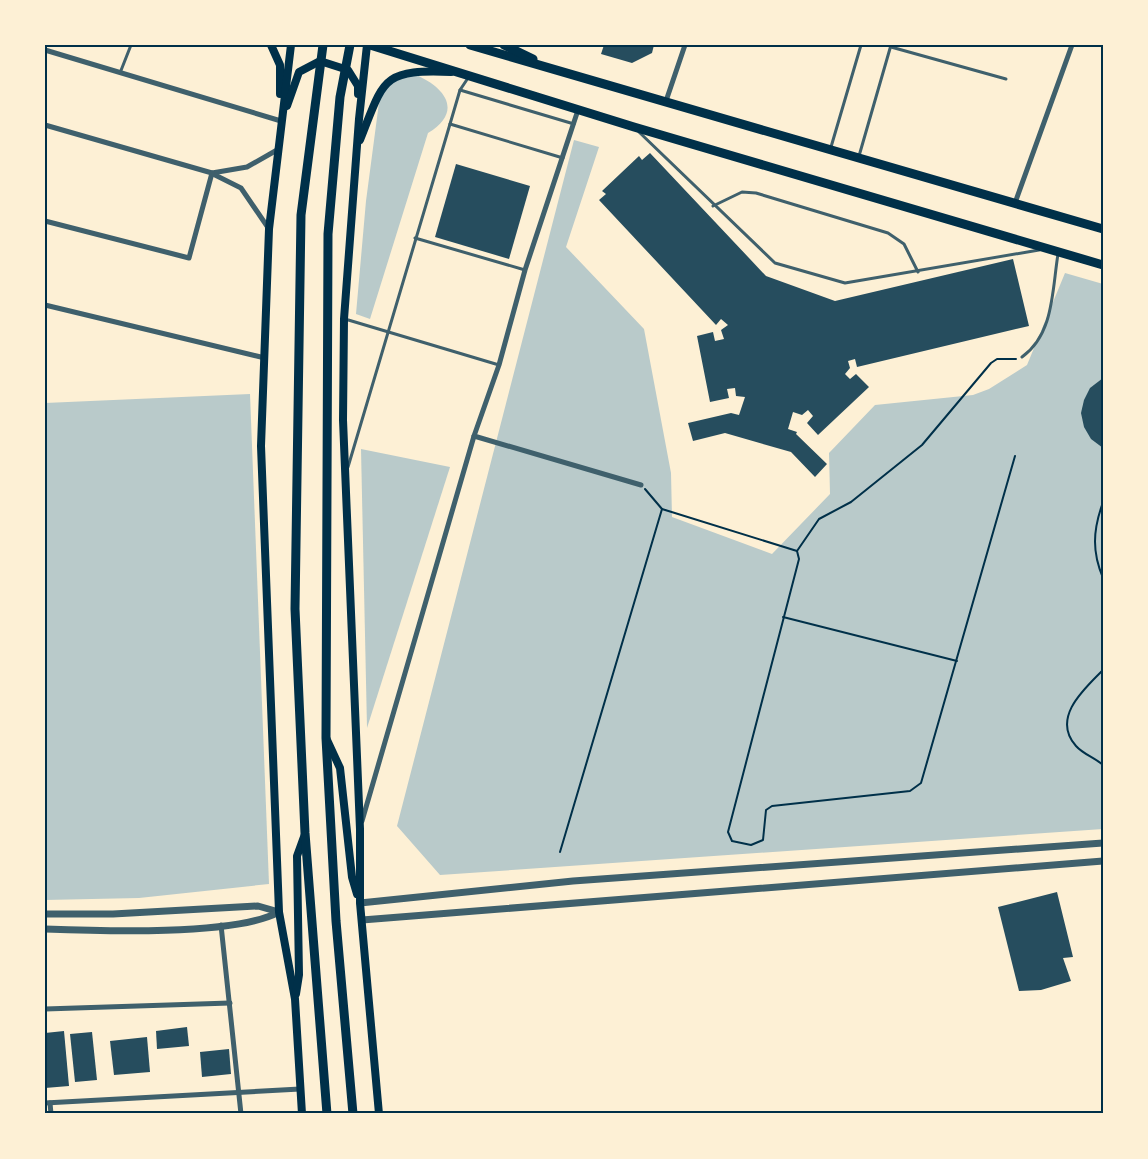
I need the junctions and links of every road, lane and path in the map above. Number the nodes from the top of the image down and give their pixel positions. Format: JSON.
{"nodes":[{"id":1,"x":130,"y":45,"type":"edge"},
{"id":2,"x":271,"y":45,"type":"edge"},
{"id":3,"x":291,"y":45,"type":"edge"},
{"id":4,"x":323,"y":45,"type":"edge"},
{"id":5,"x":350,"y":45,"type":"edge"},
{"id":6,"x":368,"y":45,"type":"edge"},
{"id":7,"x":470,"y":45,"type":"edge"},
{"id":8,"x":504,"y":45,"type":"edge"},
{"id":9,"x":685,"y":45,"type":"edge"},
{"id":10,"x":861,"y":45,"type":"edge"},
{"id":11,"x":1072,"y":45,"type":"edge"},
{"id":12,"x":891,"y":46,"type":"edge"},
{"id":13,"x":45,"y":50,"type":"edge"},
{"id":14,"x":560,"y":71,"type":"junction"},
{"id":15,"x":120,"y":73,"type":"junction"},
{"id":16,"x":467,"y":74,"type":"junction"},
{"id":17,"x":1006,"y":79,"type":"dead end"},
{"id":18,"x":460,"y":90,"type":"junction"},
{"id":19,"x":666,"y":102,"type":"junction"},
{"id":20,"x":578,"y":108,"type":"junction"},
{"id":21,"x":359,"y":118,"type":"junction"},
{"id":22,"x":281,"y":121,"type":"junction"},
{"id":23,"x":450,"y":124,"type":"junction"},
{"id":24,"x":574,"y":124,"type":"junction"},
{"id":25,"x":45,"y":125,"type":"edge"},
{"id":26,"x":634,"y":127,"type":"junction"},
{"id":27,"x":356,"y":149,"type":"junction"},
{"id":28,"x":830,"y":149,"type":"junction"},
{"id":29,"x":277,"y":150,"type":"junction"},
{"id":30,"x":858,"y":157,"type":"junction"},
{"id":31,"x":563,"y":158,"type":"junction"},
{"id":32,"x":212,"y":173,"type":"junction"},
{"id":33,"x":1015,"y":203,"type":"junction"},
{"id":34,"x":713,"y":206,"type":"junction"},
{"id":35,"x":45,"y":221,"type":"edge"},
{"id":36,"x":269,"y":229,"type":"junction"},
{"id":37,"x":1103,"y":229,"type":"edge"},
{"id":38,"x":415,"y":238,"type":"junction"},
{"id":39,"x":1047,"y":249,"type":"junction"},
{"id":40,"x":1058,"y":252,"type":"junction"},
{"id":41,"x":1103,"y":265,"type":"edge"},
{"id":42,"x":525,"y":270,"type":"junction"},
{"id":43,"x":918,"y":272,"type":"junction"},
{"id":44,"x":45,"y":305,"type":"edge"},
{"id":45,"x":344,"y":319,"type":"junction"},
{"id":46,"x":387,"y":331,"type":"junction"},
{"id":47,"x":1022,"y":357,"type":"joint"},
{"id":48,"x":265,"y":358,"type":"junction"},
{"id":49,"x":499,"y":365,"type":"junction"},
{"id":50,"x":474,"y":436,"type":"junction"},
{"id":51,"x":1015,"y":456,"type":"dead end"},
{"id":52,"x":345,"y":478,"type":"junction"},
{"id":53,"x":641,"y":485,"type":"joint"},
{"id":54,"x":1102,"y":505,"type":"edge"},
{"id":55,"x":662,"y":509,"type":"junction"},
{"id":56,"x":797,"y":551,"type":"junction"},
{"id":57,"x":1103,"y":578,"type":"edge"},
{"id":58,"x":783,"y":616,"type":"junction"},
{"id":59,"x":957,"y":661,"type":"junction"},
{"id":60,"x":1103,"y":670,"type":"edge"},
{"id":61,"x":326,"y":738,"type":"junction"},
{"id":62,"x":1103,"y":765,"type":"edge"},
{"id":63,"x":360,"y":829,"type":"junction"},
{"id":64,"x":305,"y":834,"type":"junction"},
{"id":65,"x":1103,"y":843,"type":"edge"},
{"id":66,"x":560,"y":852,"type":"dead end"},
{"id":67,"x":1103,"y":861,"type":"edge"},
{"id":68,"x":360,"y":903,"type":"junction"},
{"id":69,"x":279,"y":912,"type":"junction"},
{"id":70,"x":45,"y":914,"type":"edge"},
{"id":71,"x":362,"y":920,"type":"junction"},
{"id":72,"x":221,"y":925,"type":"junction"},
{"id":73,"x":45,"y":929,"type":"edge"},
{"id":74,"x":295,"y":999,"type":"junction"},
{"id":75,"x":230,"y":1003,"type":"junction"},
{"id":76,"x":45,"y":1009,"type":"edge"},
{"id":77,"x":300,"y":1089,"type":"junction"},
{"id":78,"x":240,"y":1092,"type":"junction"},
{"id":79,"x":47,"y":1103,"type":"edge"},
{"id":80,"x":51,"y":1114,"type":"edge"},
{"id":81,"x":241,"y":1114,"type":"edge"},
{"id":82,"x":302,"y":1114,"type":"edge"},
{"id":83,"x":327,"y":1114,"type":"edge"},
{"id":84,"x":353,"y":1114,"type":"edge"},
{"id":85,"x":379,"y":1114,"type":"edge"}],
"edges":[{"from":1,"to":15,"type":"lane"},
{"from":2,"to":22,"type":"main road"},
{"from":3,"to":22,"type":"main road"},
{"from":4,"to":64,"type":"highway"},
{"from":5,"to":61,"type":"highway"},
{"from":6,"to":16,"type":"highway"},
{"from":6,"to":21,"type":"main road"},
{"from":7,"to":14,"type":"highway"},
{"from":8,"to":14,"type":"highway"},
{"from":9,"to":19,"type":"street"},
{"from":10,"to":28,"type":"lane"},
{"from":11,"to":33,"type":"street"},
{"from":12,"to":17,"type":"lane"},
{"from":12,"to":30,"type":"lane"},
{"from":13,"to":15,"type":"street"},
{"from":14,"to":19,"type":"highway"},
{"from":15,"to":22,"type":"street"},
{"from":16,"to":18,"type":"lane"},
{"from":16,"to":20,"type":"highway"},
{"from":16,"to":27,"type":"main road"},
{"from":18,"to":23,"type":"lane"},
{"from":18,"to":24,"type":"lane"},
{"from":19,"to":28,"type":"highway"},
{"from":20,"to":24,"type":"street"},
{"from":20,"to":26,"type":"highway"},
{"from":21,"to":22,"type":"main road"},
{"from":21,"to":27,"type":"main road"},
{"from":22,"to":29,"type":"main road"},
{"from":23,"to":31,"type":"lane"},
{"from":23,"to":38,"type":"lane"},
{"from":24,"to":31,"type":"street"},
{"from":25,"to":32,"type":"street"},
{"from":26,"to":34,"type":"lane"},
{"from":26,"to":39,"type":"highway"},
{"from":27,"to":45,"type":"main road"},
{"from":28,"to":30,"type":"highway"},
{"from":29,"to":32,"type":"street"},
{"from":29,"to":36,"type":"main road"},
{"from":30,"to":33,"type":"highway"},
{"from":31,"to":42,"type":"street"},
{"from":32,"to":35,"type":"street"},
{"from":32,"to":36,"type":"street"},
{"from":33,"to":37,"type":"highway"},
{"from":34,"to":43,"type":"lane"},
{"from":34,"to":43,"type":"lane"},
{"from":36,"to":48,"type":"main road"},
{"from":38,"to":42,"type":"lane"},
{"from":38,"to":46,"type":"lane"},
{"from":39,"to":40,"type":"highway"},
{"from":39,"to":43,"type":"lane"},
{"from":40,"to":41,"type":"highway"},
{"from":40,"to":47,"type":"lane"},
{"from":42,"to":49,"type":"street"},
{"from":44,"to":48,"type":"street"},
{"from":45,"to":46,"type":"lane"},
{"from":45,"to":52,"type":"main road"},
{"from":46,"to":49,"type":"lane"},
{"from":46,"to":52,"type":"lane"},
{"from":47,"to":56,"type":"path"},
{"from":48,"to":69,"type":"main road"},
{"from":49,"to":50,"type":"street"},
{"from":50,"to":53,"type":"street"},
{"from":50,"to":63,"type":"street"},
{"from":51,"to":59,"type":"path"},
{"from":52,"to":63,"type":"main road"},
{"from":53,"to":55,"type":"path"},
{"from":54,"to":57,"type":"path"},
{"from":55,"to":56,"type":"path"},
{"from":55,"to":66,"type":"path"},
{"from":56,"to":58,"type":"path"},
{"from":58,"to":59,"type":"path"},
{"from":58,"to":59,"type":"path"},
{"from":60,"to":62,"type":"path"},
{"from":61,"to":68,"type":"main road"},
{"from":61,"to":84,"type":"highway"},
{"from":63,"to":68,"type":"main road"},
{"from":64,"to":74,"type":"main road"},
{"from":64,"to":83,"type":"highway"},
{"from":65,"to":68,"type":"street"},
{"from":67,"to":71,"type":"street"},
{"from":68,"to":71,"type":"main road"},
{"from":69,"to":70,"type":"street"},
{"from":69,"to":72,"type":"street"},
{"from":69,"to":74,"type":"main road"},
{"from":71,"to":85,"type":"main road"},
{"from":72,"to":73,"type":"street"},
{"from":72,"to":75,"type":"street"},
{"from":74,"to":77,"type":"main road"},
{"from":75,"to":76,"type":"street"},
{"from":75,"to":78,"type":"street"},
{"from":77,"to":78,"type":"street"},
{"from":77,"to":82,"type":"main road"},
{"from":78,"to":79,"type":"street"},
{"from":78,"to":81,"type":"street"},
{"from":79,"to":80,"type":"street"}]}
